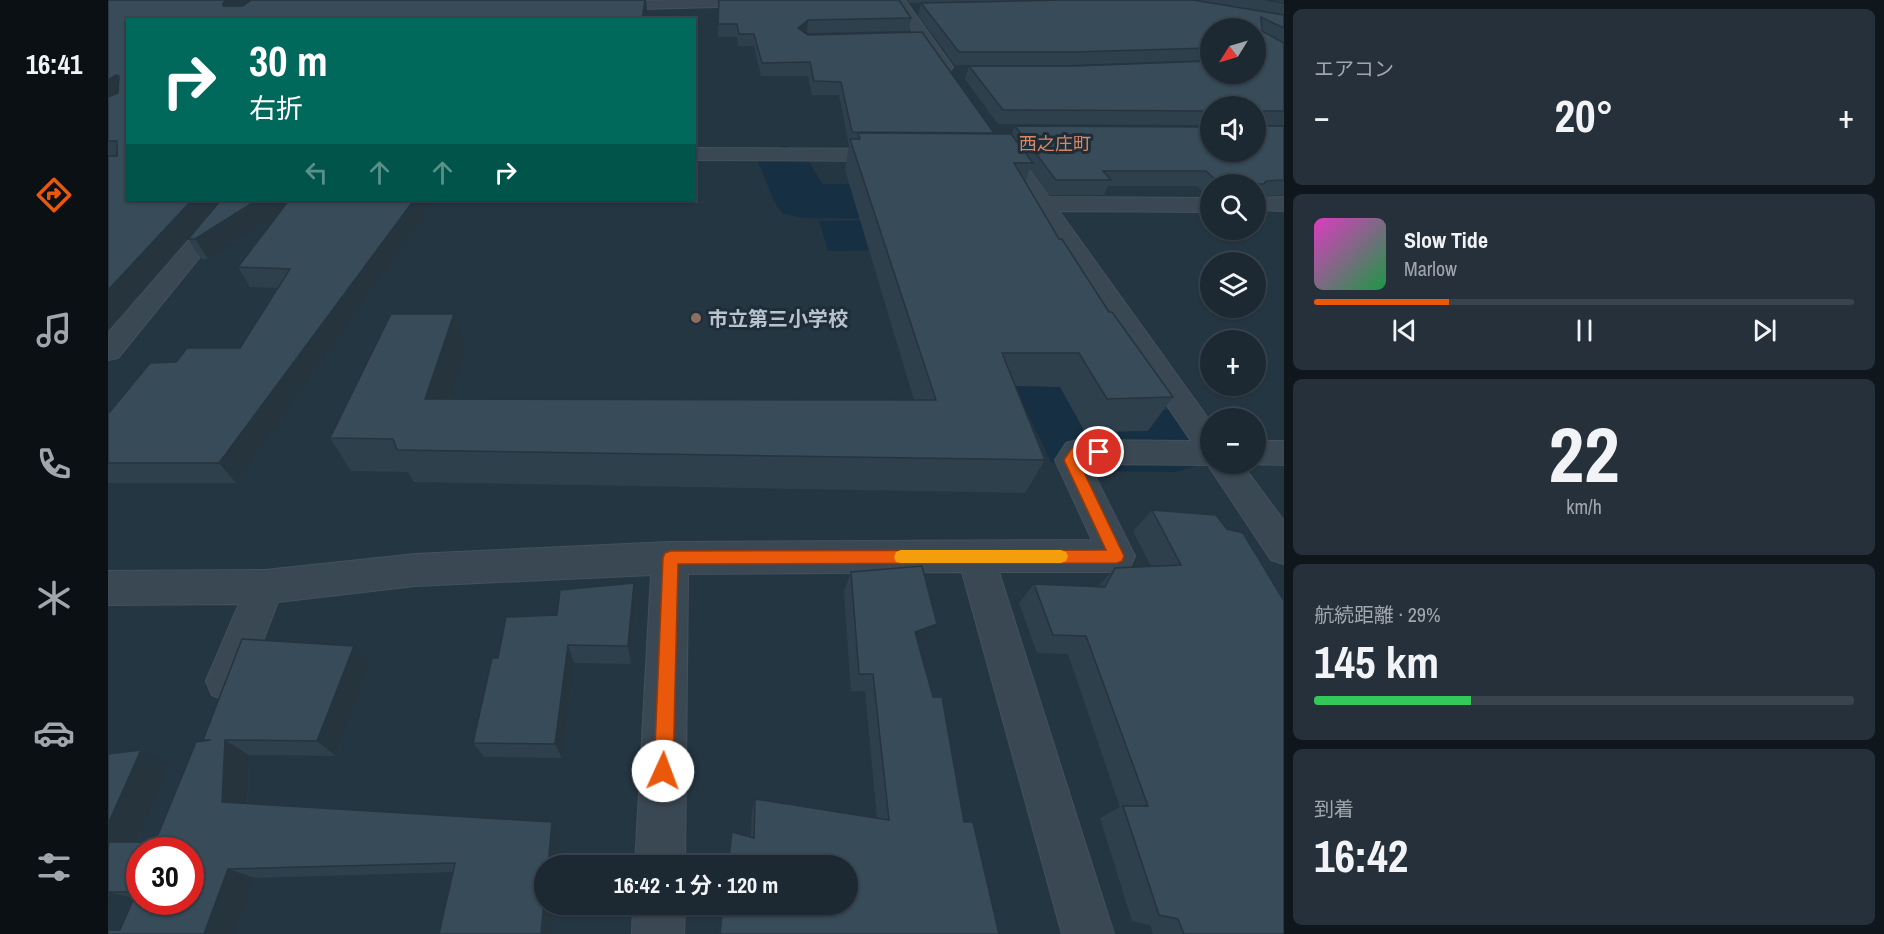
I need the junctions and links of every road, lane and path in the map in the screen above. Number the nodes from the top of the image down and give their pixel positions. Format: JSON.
{"nodes":[{"id":1,"x":825,"y":0,"type":"edge"},
{"id":2,"x":593,"y":6,"type":"edge"},
{"id":3,"x":906,"y":6,"type":"edge"},
{"id":4,"x":900,"y":37,"type":"edge"},
{"id":5,"x":924,"y":37,"type":"junction"},
{"id":6,"x":955,"y":75,"type":"edge"},
{"id":7,"x":1003,"y":148,"type":"edge"},
{"id":8,"x":696,"y":154,"type":"edge"},
{"id":9,"x":916,"y":155,"type":"edge"},
{"id":10,"x":234,"y":201,"type":"edge"},
{"id":11,"x":1042,"y":204,"type":"junction"},
{"id":12,"x":1266,"y":204,"type":"edge"},
{"id":13,"x":1284,"y":204,"type":"edge"},
{"id":14,"x":1200,"y":205,"type":"edge"},
{"id":15,"x":108,"y":351,"type":"edge"},
{"id":16,"x":1200,"y":430,"type":"edge"},
{"id":17,"x":1200,"y":453,"type":"edge"},
{"id":18,"x":1266,"y":453,"type":"edge"},
{"id":19,"x":1284,"y":453,"type":"edge"},
{"id":20,"x":1231,"y":474,"type":"edge"},
{"id":21,"x":1284,"y":549,"type":"edge"},
{"id":22,"x":975,"y":557,"type":"junction"},
{"id":23,"x":670,"y":558,"type":"junction"},
{"id":24,"x":265,"y":586,"type":"junction"},
{"id":25,"x":108,"y":588,"type":"edge"},
{"id":26,"x":213,"y":718,"type":"edge"},
{"id":27,"x":660,"y":855,"type":"edge"},
{"id":28,"x":659,"y":915,"type":"edge"},
{"id":29,"x":658,"y":934,"type":"edge"},
{"id":30,"x":1088,"y":934,"type":"edge"}],
"edges":[{"from":1,"to":2,"type":"street"},
{"from":3,"to":5,"type":"street"},
{"from":4,"to":5,"type":"street"},
{"from":5,"to":6,"type":"street"},
{"from":7,"to":11,"type":"street"},
{"from":8,"to":9,"type":"street"},
{"from":10,"to":15,"type":"street"},
{"from":11,"to":14,"type":"street"},
{"from":11,"to":16,"type":"street"},
{"from":12,"to":13,"type":"street"},
{"from":17,"to":22,"type":"street"},
{"from":18,"to":19,"type":"street"},
{"from":20,"to":21,"type":"street"},
{"from":22,"to":23,"type":"street"},
{"from":22,"to":30,"type":"street"},
{"from":23,"to":24,"type":"street"},
{"from":23,"to":27,"type":"street"},
{"from":24,"to":25,"type":"street"},
{"from":24,"to":26,"type":"street"},
{"from":28,"to":29,"type":"street"}]}
